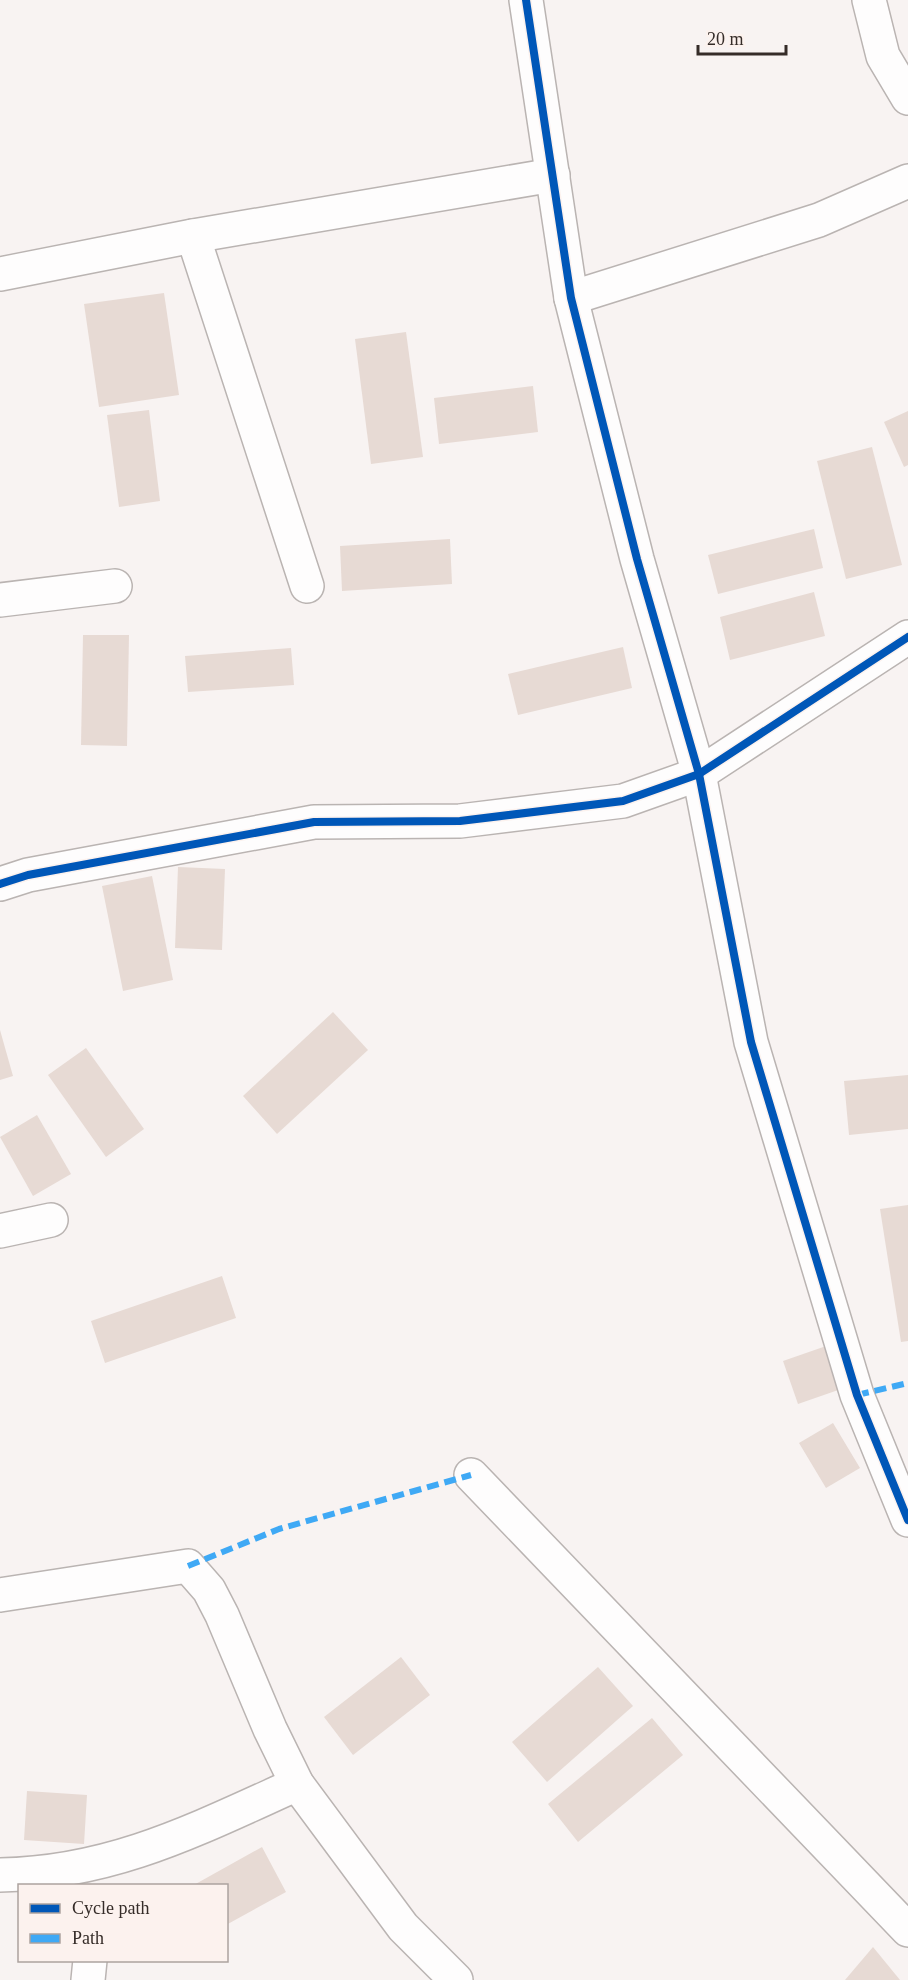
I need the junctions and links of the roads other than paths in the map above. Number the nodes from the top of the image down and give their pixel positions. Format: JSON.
{"nodes":[{"id":1,"x":526,"y":0,"type":"edge"},
{"id":2,"x":869,"y":0,"type":"edge"},
{"id":3,"x":908,"y":98,"type":"edge"},
{"id":4,"x":553,"y":175,"type":"junction"},
{"id":5,"x":908,"y":181,"type":"edge"},
{"id":6,"x":193,"y":236,"type":"junction"},
{"id":7,"x":0,"y":274,"type":"edge"},
{"id":8,"x":571,"y":298,"type":"junction"},
{"id":9,"x":115,"y":586,"type":"dead end"},
{"id":10,"x":307,"y":586,"type":"dead end"},
{"id":11,"x":0,"y":600,"type":"edge"},
{"id":12,"x":903,"y":651,"type":"edge"},
{"id":13,"x":699,"y":774,"type":"junction"},
{"id":14,"x":0,"y":884,"type":"edge"},
{"id":15,"x":51,"y":1220,"type":"dead end"},
{"id":16,"x":0,"y":1231,"type":"edge"},
{"id":17,"x":471,"y":1475,"type":"dead end"},
{"id":18,"x":908,"y":1521,"type":"edge"},
{"id":19,"x":0,"y":1595,"type":"edge"},
{"id":20,"x":297,"y":1784,"type":"junction"},
{"id":21,"x":0,"y":1875,"type":"edge"},
{"id":22,"x":88,"y":1876,"type":"edge"},
{"id":23,"x":908,"y":1930,"type":"edge"},
{"id":24,"x":90,"y":1962,"type":"edge"},
{"id":25,"x":88,"y":1980,"type":"edge"},
{"id":26,"x":456,"y":1980,"type":"edge"}],
"edges":[{"from":1,"to":4,"type":"street"},
{"from":2,"to":3,"type":"street"},
{"from":4,"to":6,"type":"street"},
{"from":4,"to":8,"type":"street"},
{"from":5,"to":8,"type":"street"},
{"from":6,"to":7,"type":"street"},
{"from":6,"to":10,"type":"street"},
{"from":8,"to":13,"type":"street"},
{"from":9,"to":11,"type":"street"},
{"from":12,"to":13,"type":"street"},
{"from":13,"to":14,"type":"street"},
{"from":13,"to":18,"type":"street"},
{"from":15,"to":16,"type":"street"},
{"from":17,"to":23,"type":"street"},
{"from":19,"to":20,"type":"street"},
{"from":20,"to":22,"type":"street"},
{"from":20,"to":26,"type":"street"},
{"from":21,"to":22,"type":"street"},
{"from":24,"to":25,"type":"street"}]}
